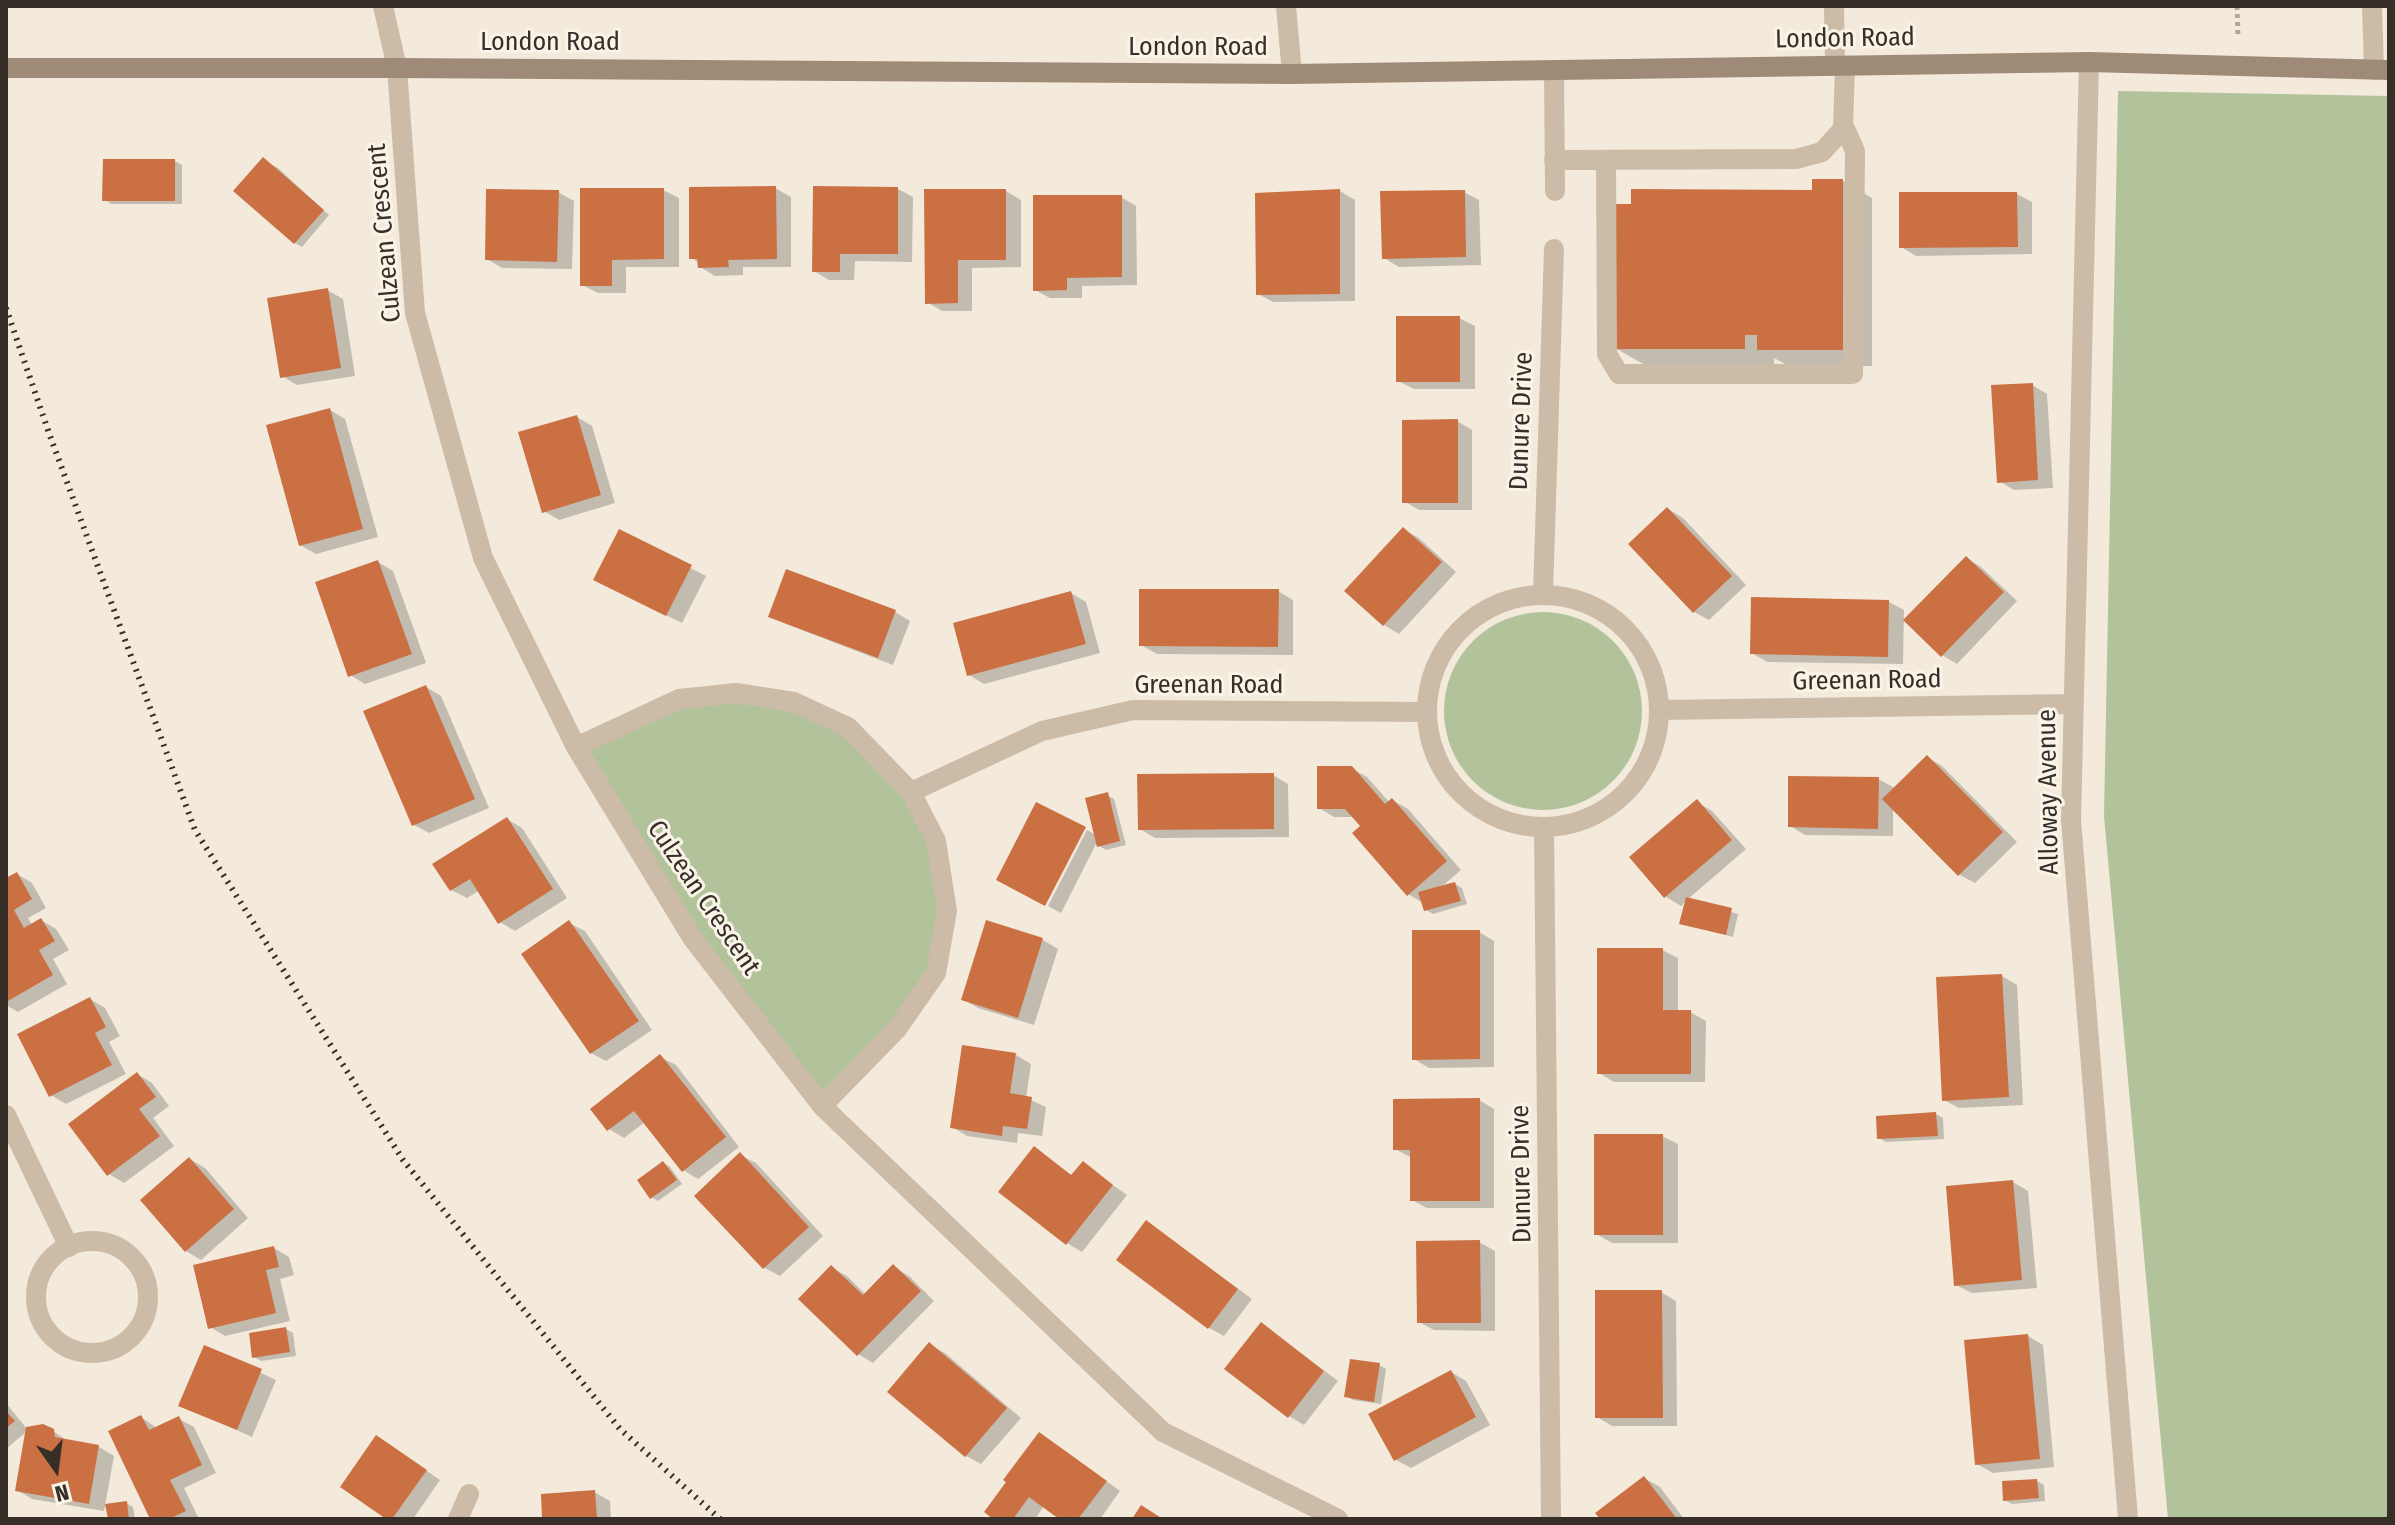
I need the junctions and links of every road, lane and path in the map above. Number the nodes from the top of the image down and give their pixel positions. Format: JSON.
{"nodes":[{"id":1,"x":383,"y":6,"type":"edge"},
{"id":2,"x":1286,"y":6,"type":"edge"},
{"id":3,"x":1834,"y":6,"type":"edge"},
{"id":4,"x":2372,"y":6,"type":"edge"},
{"id":5,"x":2089,"y":62,"type":"junction"},
{"id":6,"x":1840,"y":66,"type":"junction"},
{"id":7,"x":6,"y":68,"type":"edge"},
{"id":8,"x":397,"y":68,"type":"junction"},
{"id":9,"x":1554,"y":70,"type":"junction"},
{"id":10,"x":2381,"y":70,"type":"edge"},
{"id":11,"x":1292,"y":74,"type":"junction"},
{"id":12,"x":1843,"y":124,"type":"junction"},
{"id":13,"x":1554,"y":160,"type":"junction"},
{"id":14,"x":1606,"y":160,"type":"junction"},
{"id":15,"x":1555,"y":191,"type":"dead end"},
{"id":16,"x":1554,"y":249,"type":"dead end"},
{"id":17,"x":1543,"y":594,"type":"junction"},
{"id":18,"x":2074,"y":704,"type":"junction"},
{"id":19,"x":1660,"y":710,"type":"junction"},
{"id":20,"x":1427,"y":712,"type":"junction"},
{"id":21,"x":576,"y":747,"type":"junction"},
{"id":22,"x":911,"y":792,"type":"junction"},
{"id":23,"x":1544,"y":828,"type":"junction"},
{"id":24,"x":822,"y":1106,"type":"junction"},
{"id":25,"x":6,"y":1115,"type":"edge"},
{"id":26,"x":69,"y":1247,"type":"junction"},
{"id":27,"x":469,"y":1494,"type":"dead end"},
{"id":28,"x":458,"y":1519,"type":"edge"},
{"id":29,"x":1338,"y":1519,"type":"edge"},
{"id":30,"x":1551,"y":1519,"type":"edge"},
{"id":31,"x":2128,"y":1519,"type":"edge"}],
"edges":[{"from":1,"to":8,"type":"street","name":"Culzean Crescent"},
{"from":2,"to":11,"type":"street"},
{"from":3,"to":6,"type":"street"},
{"from":4,"to":10,"type":"street"},
{"from":5,"to":6,"type":"main road","name":"London Road"},
{"from":5,"to":10,"type":"main road","name":"London Road"},
{"from":5,"to":18,"type":"street","name":"Alloway Avenue"},
{"from":6,"to":9,"type":"main road","name":"London Road"},
{"from":6,"to":12,"type":"street"},
{"from":7,"to":8,"type":"main road","name":"London Road"},
{"from":8,"to":11,"type":"main road","name":"London Road"},
{"from":8,"to":21,"type":"street","name":"Culzean Crescent"},
{"from":9,"to":11,"type":"main road","name":"London Road"},
{"from":9,"to":13,"type":"street"},
{"from":12,"to":14,"type":"street"},
{"from":12,"to":14,"type":"street"},
{"from":13,"to":14,"type":"street"},
{"from":13,"to":15,"type":"street"},
{"from":16,"to":17,"type":"street","name":"Dunure Drive"},
{"from":17,"to":19,"type":"street"},
{"from":17,"to":20,"type":"street"},
{"from":18,"to":19,"type":"street","name":"Greenan Road"},
{"from":18,"to":31,"type":"street","name":"Alloway Avenue"},
{"from":19,"to":23,"type":"street"},
{"from":20,"to":22,"type":"street","name":"Greenan Road"},
{"from":20,"to":23,"type":"street"},
{"from":21,"to":22,"type":"street"},
{"from":21,"to":24,"type":"street","name":"Culzean Crescent"},
{"from":22,"to":24,"type":"street"},
{"from":23,"to":30,"type":"street","name":"Dunure Drive"},
{"from":24,"to":29,"type":"street","name":"Culzean Crescent"},
{"from":25,"to":26,"type":"street"},
{"from":26,"to":26,"type":"street"},
{"from":27,"to":28,"type":"street"}]}
